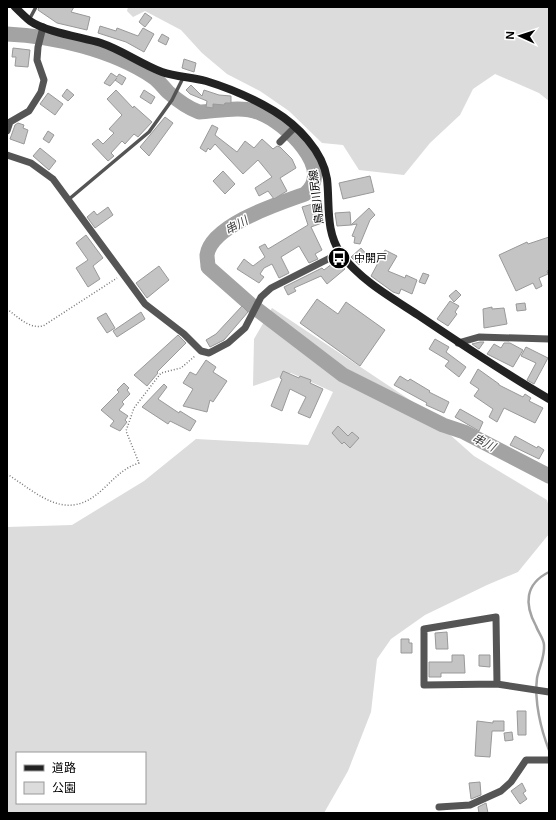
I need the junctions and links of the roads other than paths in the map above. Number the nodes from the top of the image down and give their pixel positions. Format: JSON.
{"nodes":[{"id":1,"x":14,"y":7,"type":"edge"},
{"id":2,"x":36,"y":7,"type":"edge"},
{"id":3,"x":29,"y":20,"type":"junction"},
{"id":4,"x":42,"y":29,"type":"junction"},
{"id":5,"x":184,"y":78,"type":"junction"},
{"id":6,"x":293,"y":129,"type":"junction"},
{"id":7,"x":7,"y":131,"type":"edge"},
{"id":8,"x":280,"y":142,"type":"dead end"},
{"id":9,"x":7,"y":155,"type":"edge"},
{"id":10,"x":68,"y":200,"type":"junction"},
{"id":11,"x":340,"y":253,"type":"junction"},
{"id":12,"x":549,"y":339,"type":"edge"},
{"id":13,"x":458,"y":343,"type":"junction"},
{"id":14,"x":549,"y":399,"type":"edge"},
{"id":15,"x":498,"y":684,"type":"junction"},
{"id":16,"x":548,"y":692,"type":"edge"},
{"id":17,"x":549,"y":760,"type":"edge"},
{"id":18,"x":439,"y":807,"type":"dead end"}],
"edges":[{"from":1,"to":3,"type":"main road","name":"鳥屋川尻線"},
{"from":2,"to":3,"type":"lane"},
{"from":3,"to":4,"type":"main road","name":"鳥屋川尻線"},
{"from":4,"to":5,"type":"main road","name":"鳥屋川尻線"},
{"from":4,"to":7,"type":"street"},
{"from":5,"to":6,"type":"main road","name":"鳥屋川尻線"},
{"from":5,"to":10,"type":"lane"},
{"from":6,"to":8,"type":"street"},
{"from":6,"to":11,"type":"main road","name":"鳥屋川尻線"},
{"from":9,"to":10,"type":"street"},
{"from":10,"to":11,"type":"street"},
{"from":11,"to":13,"type":"main road","name":"鳥屋川尻線"},
{"from":12,"to":13,"type":"street"},
{"from":13,"to":14,"type":"main road","name":"鳥屋川尻線"},
{"from":15,"to":15,"type":"street"},
{"from":15,"to":16,"type":"street"},
{"from":17,"to":18,"type":"street"}]}
